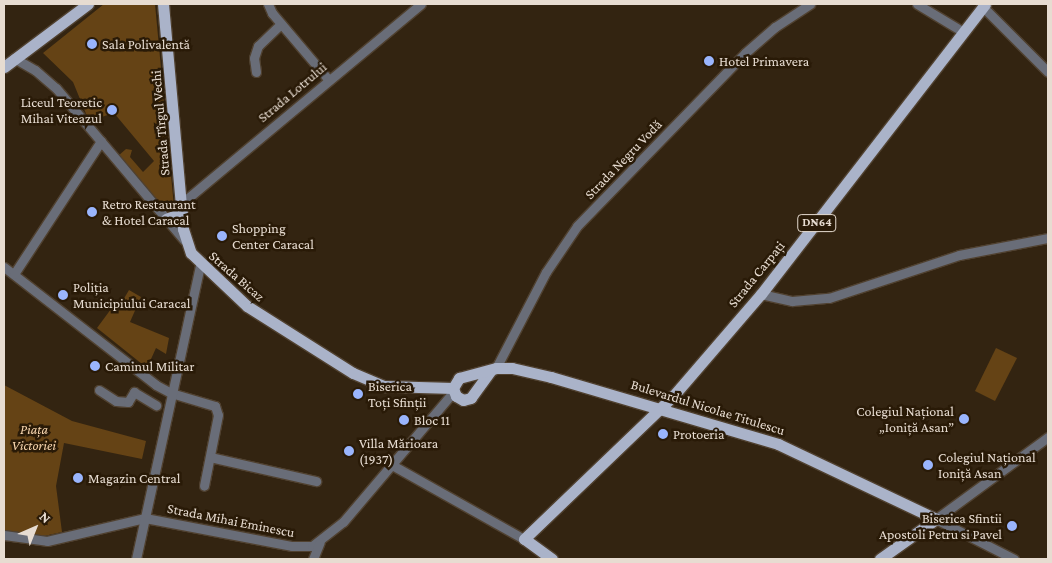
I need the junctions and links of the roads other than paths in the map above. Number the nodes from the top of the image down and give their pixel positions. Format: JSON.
{"nodes":[{"id":1,"x":88,"y":4,"type":"edge"},
{"id":2,"x":164,"y":4,"type":"edge"},
{"id":3,"x":268,"y":4,"type":"edge"},
{"id":4,"x":422,"y":4,"type":"edge"},
{"id":5,"x":810,"y":4,"type":"edge"},
{"id":6,"x":916,"y":4,"type":"edge"},
{"id":7,"x":984,"y":5,"type":"edge"},
{"id":8,"x":281,"y":24,"type":"junction"},
{"id":9,"x":962,"y":31,"type":"junction"},
{"id":10,"x":14,"y":58,"type":"junction"},
{"id":11,"x":4,"y":67,"type":"edge"},
{"id":12,"x":256,"y":72,"type":"dead end"},
{"id":13,"x":1048,"y":72,"type":"edge"},
{"id":14,"x":328,"y":79,"type":"junction"},
{"id":15,"x":101,"y":141,"type":"junction"},
{"id":16,"x":182,"y":208,"type":"junction"},
{"id":17,"x":166,"y":219,"type":"junction"},
{"id":18,"x":1048,"y":238,"type":"edge"},
{"id":19,"x":184,"y":240,"type":"junction"},
{"id":20,"x":200,"y":266,"type":"junction"},
{"id":21,"x":4,"y":267,"type":"edge"},
{"id":22,"x":14,"y":274,"type":"junction"},
{"id":23,"x":760,"y":294,"type":"junction"},
{"id":24,"x":494,"y":369,"type":"junction"},
{"id":25,"x":467,"y":377,"type":"junction"},
{"id":26,"x":476,"y":388,"type":"junction"},
{"id":27,"x":99,"y":390,"type":"dead end"},
{"id":28,"x":453,"y":390,"type":"junction"},
{"id":29,"x":171,"y":393,"type":"junction"},
{"id":30,"x":464,"y":400,"type":"junction"},
{"id":31,"x":156,"y":405,"type":"dead end"},
{"id":32,"x":663,"y":407,"type":"junction"},
{"id":33,"x":434,"y":416,"type":"junction"},
{"id":34,"x":1048,"y":437,"type":"edge"},
{"id":35,"x":210,"y":457,"type":"junction"},
{"id":36,"x":392,"y":465,"type":"junction"},
{"id":37,"x":316,"y":481,"type":"dead end"},
{"id":38,"x":204,"y":486,"type":"dead end"},
{"id":39,"x":145,"y":518,"type":"junction"},
{"id":40,"x":936,"y":519,"type":"junction"},
{"id":41,"x":4,"y":535,"type":"edge"},
{"id":42,"x":524,"y":538,"type":"junction"},
{"id":43,"x":320,"y":542,"type":"junction"},
{"id":44,"x":136,"y":559,"type":"edge"},
{"id":45,"x":313,"y":559,"type":"edge"},
{"id":46,"x":552,"y":559,"type":"edge"},
{"id":47,"x":880,"y":559,"type":"edge"},
{"id":48,"x":1014,"y":559,"type":"edge"}],
"edges":[{"from":1,"to":10,"type":"main road"},
{"from":2,"to":16,"type":"main road","name":"Strada Tîrgul Vechi"},
{"from":3,"to":8,"type":"street"},
{"from":4,"to":14,"type":"street","name":"Strada Lotrului"},
{"from":5,"to":24,"type":"street","name":"Strada Negru Vodă"},
{"from":6,"to":9,"type":"street"},
{"from":7,"to":9,"type":"main road","name":"Strada Carpați","number":"DN64"},
{"from":7,"to":13,"type":"street"},
{"from":8,"to":12,"type":"street"},
{"from":8,"to":14,"type":"street"},
{"from":9,"to":23,"type":"main road","name":"Strada Carpați","number":"DN64"},
{"from":10,"to":11,"type":"main road"},
{"from":10,"to":15,"type":"street","name":"Strada Bicaz"},
{"from":14,"to":16,"type":"street","name":"Strada Lotrului"},
{"from":15,"to":17,"type":"street","name":"Strada Bicaz"},
{"from":15,"to":22,"type":"street"},
{"from":16,"to":17,"type":"main road"},
{"from":16,"to":19,"type":"main road","name":"Strada Tîrgul Vechi"},
{"from":17,"to":19,"type":"street","name":"Strada Bicaz"},
{"from":18,"to":23,"type":"street"},
{"from":19,"to":20,"type":"main road","name":"Strada Bicaz"},
{"from":20,"to":28,"type":"main road","name":"Strada Bicaz"},
{"from":20,"to":29,"type":"street"},
{"from":21,"to":22,"type":"street"},
{"from":22,"to":29,"type":"street"},
{"from":23,"to":32,"type":"main road","name":"Strada Carpați","number":"DN64"},
{"from":24,"to":25,"type":"main road","name":"Bulevardul Nicolae Titulescu"},
{"from":24,"to":26,"type":"main road"},
{"from":24,"to":32,"type":"main road","name":"Bulevardul Nicolae Titulescu"},
{"from":25,"to":26,"type":"main road"},
{"from":25,"to":28,"type":"main road"},
{"from":26,"to":30,"type":"main road"},
{"from":27,"to":31,"type":"street"},
{"from":28,"to":30,"type":"main road"},
{"from":28,"to":33,"type":"street","name":"Strada Mihai Eminescu"},
{"from":29,"to":35,"type":"street"},
{"from":29,"to":39,"type":"street"},
{"from":30,"to":33,"type":"street","name":"Strada Mihai Eminescu"},
{"from":32,"to":40,"type":"main road","name":"Bulevardul Nicolae Titulescu"},
{"from":32,"to":42,"type":"main road","name":"Strada Carpați"},
{"from":33,"to":36,"type":"street","name":"Strada Mihai Eminescu"},
{"from":34,"to":40,"type":"street"},
{"from":35,"to":37,"type":"street"},
{"from":35,"to":38,"type":"street"},
{"from":36,"to":42,"type":"street"},
{"from":36,"to":43,"type":"street","name":"Strada Mihai Eminescu"},
{"from":39,"to":41,"type":"street"},
{"from":39,"to":43,"type":"street","name":"Strada Mihai Eminescu"},
{"from":39,"to":44,"type":"street"},
{"from":40,"to":47,"type":"main road"},
{"from":40,"to":48,"type":"street","name":"Bulevardul Nicolae Titulescu"},
{"from":42,"to":46,"type":"main road"},
{"from":43,"to":45,"type":"street"}]}
